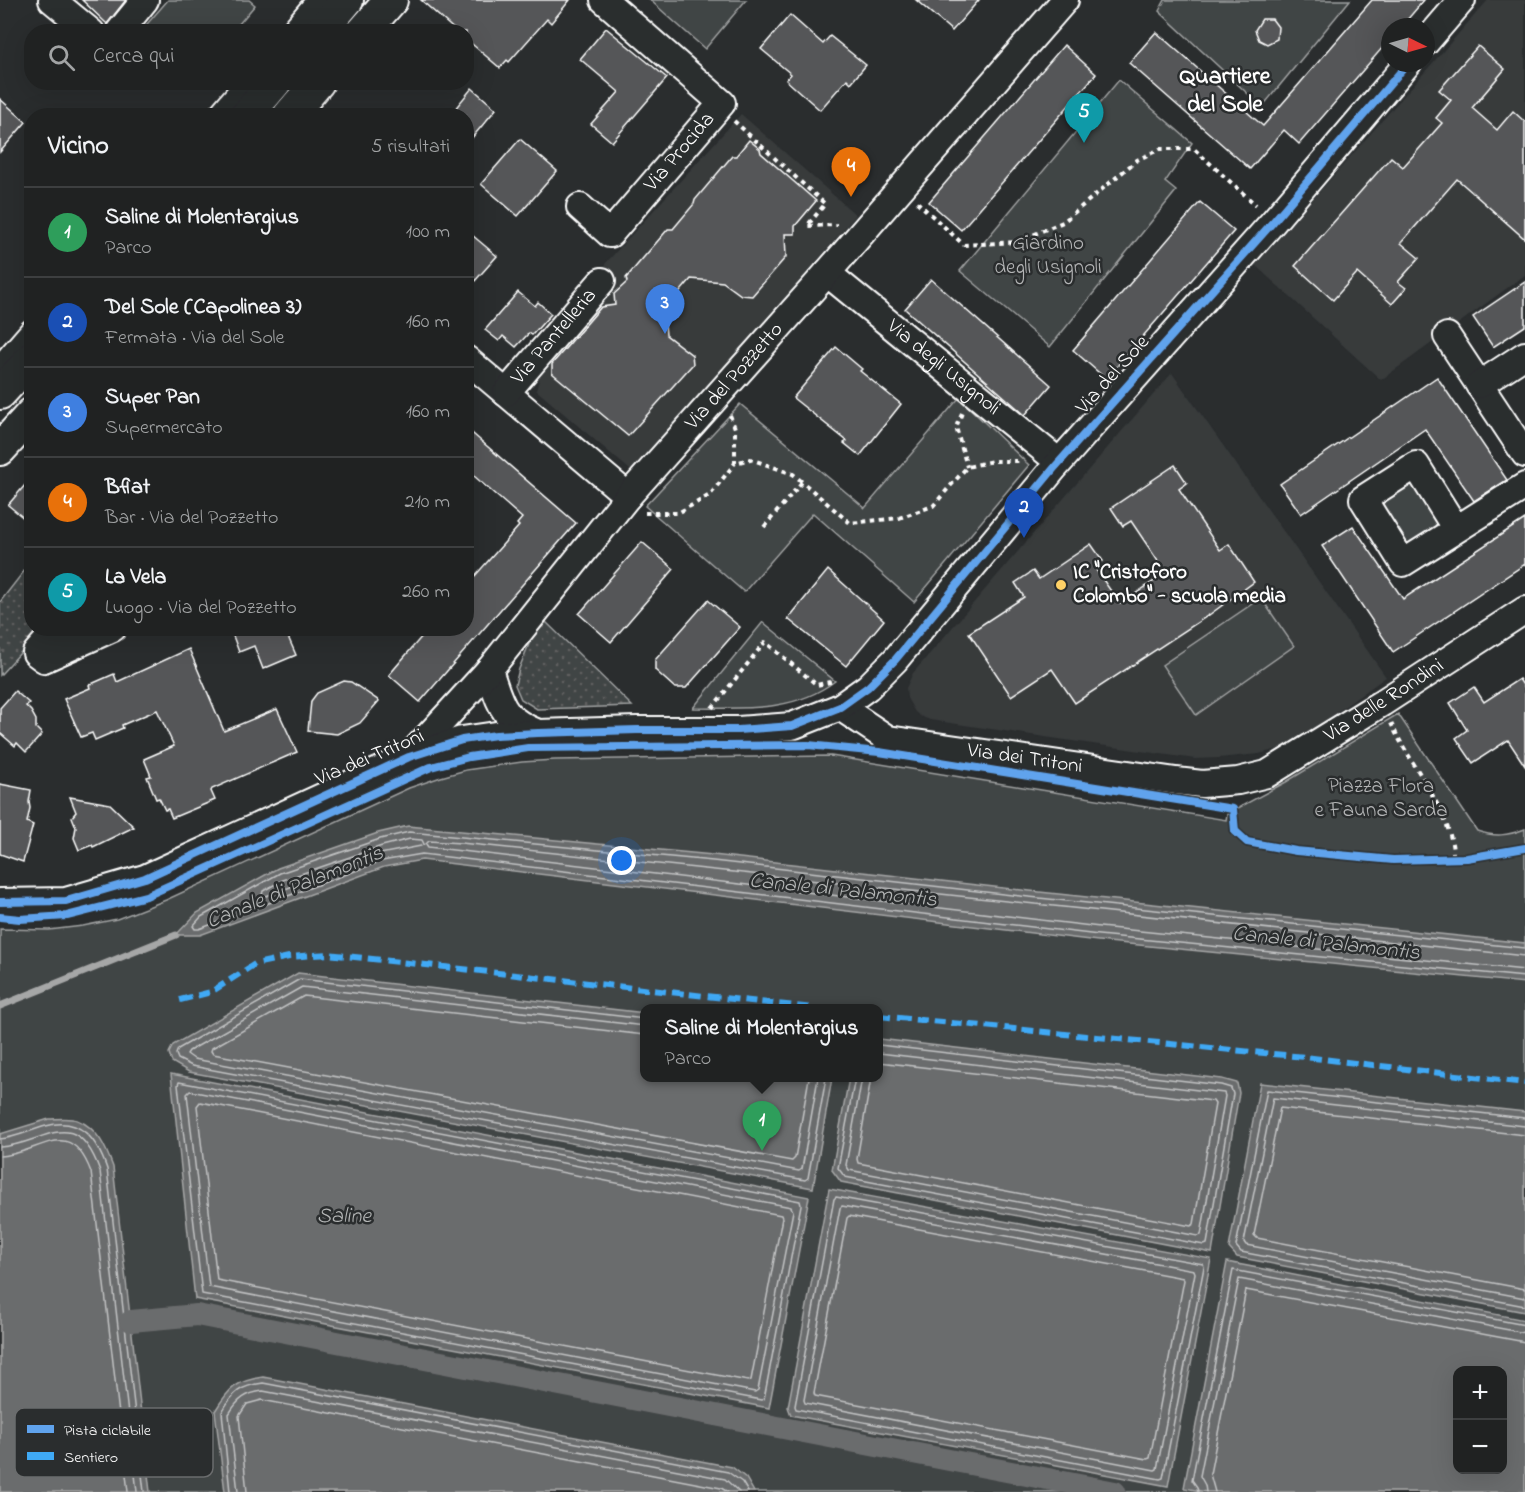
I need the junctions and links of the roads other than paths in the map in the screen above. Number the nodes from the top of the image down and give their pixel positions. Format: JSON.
{"nodes":[{"id":1,"x":52,"y":0,"type":"edge"},
{"id":2,"x":145,"y":0,"type":"edge"},
{"id":3,"x":321,"y":0,"type":"edge"},
{"id":4,"x":347,"y":0,"type":"edge"},
{"id":5,"x":391,"y":0,"type":"edge"},
{"id":6,"x":403,"y":0,"type":"edge"},
{"id":7,"x":604,"y":0,"type":"edge"},
{"id":8,"x":1065,"y":0,"type":"edge"},
{"id":9,"x":1462,"y":0,"type":"edge"},
{"id":10,"x":81,"y":24,"type":"edge"},
{"id":11,"x":126,"y":24,"type":"edge"},
{"id":12,"x":301,"y":24,"type":"edge"},
{"id":13,"x":327,"y":24,"type":"edge"},
{"id":14,"x":370,"y":24,"type":"edge"},
{"id":15,"x":382,"y":24,"type":"edge"},
{"id":16,"x":1435,"y":32,"type":"edge"},
{"id":17,"x":1400,"y":72,"type":"edge"},
{"id":18,"x":243,"y":90,"type":"edge"},
{"id":19,"x":268,"y":90,"type":"edge"},
{"id":20,"x":311,"y":90,"type":"edge"},
{"id":21,"x":324,"y":90,"type":"edge"},
{"id":22,"x":228,"y":108,"type":"edge"},
{"id":23,"x":253,"y":108,"type":"edge"},
{"id":24,"x":296,"y":108,"type":"edge"},
{"id":25,"x":310,"y":108,"type":"edge"},
{"id":26,"x":580,"y":207,"type":"dead end"},
{"id":27,"x":827,"y":273,"type":"junction"},
{"id":28,"x":602,"y":281,"type":"dead end"},
{"id":29,"x":1447,"y":336,"type":"dead end"},
{"id":30,"x":24,"y":346,"type":"edge"},
{"id":31,"x":1525,"y":355,"type":"edge"},
{"id":32,"x":474,"y":366,"type":"edge"},
{"id":33,"x":9,"y":369,"type":"edge"},
{"id":34,"x":1479,"y":385,"type":"junction"},
{"id":35,"x":506,"y":393,"type":"junction"},
{"id":36,"x":24,"y":427,"type":"edge"},
{"id":37,"x":24,"y":429,"type":"edge"},
{"id":38,"x":0,"y":449,"type":"edge"},
{"id":39,"x":1525,"y":454,"type":"edge"},
{"id":40,"x":0,"y":462,"type":"edge"},
{"id":41,"x":1059,"y":462,"type":"junction"},
{"id":42,"x":1525,"y":486,"type":"edge"},
{"id":43,"x":622,"y":505,"type":"junction"},
{"id":44,"x":1456,"y":529,"type":"dead end"},
{"id":45,"x":1525,"y":610,"type":"edge"},
{"id":46,"x":51,"y":636,"type":"edge"},
{"id":47,"x":95,"y":636,"type":"edge"},
{"id":48,"x":489,"y":670,"type":"junction"},
{"id":49,"x":840,"y":707,"type":"junction"},
{"id":50,"x":538,"y":733,"type":"junction"},
{"id":51,"x":409,"y":757,"type":"junction"},
{"id":52,"x":1238,"y":781,"type":"joint"},
{"id":53,"x":0,"y":902,"type":"edge"}],
"edges":[{"from":1,"to":10,"type":"street"},
{"from":2,"to":11,"type":"street"},
{"from":3,"to":12,"type":"street"},
{"from":4,"to":13,"type":"main road"},
{"from":5,"to":14,"type":"main road"},
{"from":6,"to":15,"type":"street"},
{"from":7,"to":26,"type":"street","name":"Via Procida"},
{"from":8,"to":27,"type":"street","name":"Via del Pozzetto"},
{"from":9,"to":16,"type":"street"},
{"from":17,"to":41,"type":"street","name":"Via del Sole"},
{"from":18,"to":22,"type":"street"},
{"from":19,"to":23,"type":"main road"},
{"from":20,"to":24,"type":"main road"},
{"from":21,"to":25,"type":"street"},
{"from":27,"to":41,"type":"street","name":"Via degli Usignoli"},
{"from":27,"to":43,"type":"street","name":"Via del Pozzetto"},
{"from":28,"to":35,"type":"street","name":"Via Pantelleria"},
{"from":29,"to":34,"type":"street"},
{"from":30,"to":33,"type":"street"},
{"from":31,"to":34,"type":"street"},
{"from":32,"to":35,"type":"street"},
{"from":34,"to":39,"type":"street"},
{"from":35,"to":43,"type":"street"},
{"from":36,"to":38,"type":"main road"},
{"from":37,"to":40,"type":"street"},
{"from":41,"to":49,"type":"street","name":"Via del Sole"},
{"from":42,"to":44,"type":"street"},
{"from":43,"to":48,"type":"street","name":"Via del Pozzetto"},
{"from":45,"to":52,"type":"street","name":"Via delle Rondini"},
{"from":46,"to":47,"type":"street"},
{"from":48,"to":50,"type":"street"},
{"from":48,"to":51,"type":"street","name":"Via del Pozzetto"},
{"from":49,"to":50,"type":"street","name":"Via dei Tritoni"},
{"from":49,"to":52,"type":"street","name":"Via dei Tritoni"},
{"from":50,"to":51,"type":"street","name":"Via dei Tritoni"},
{"from":51,"to":53,"type":"street","name":"Via dei Tritoni"}]}
